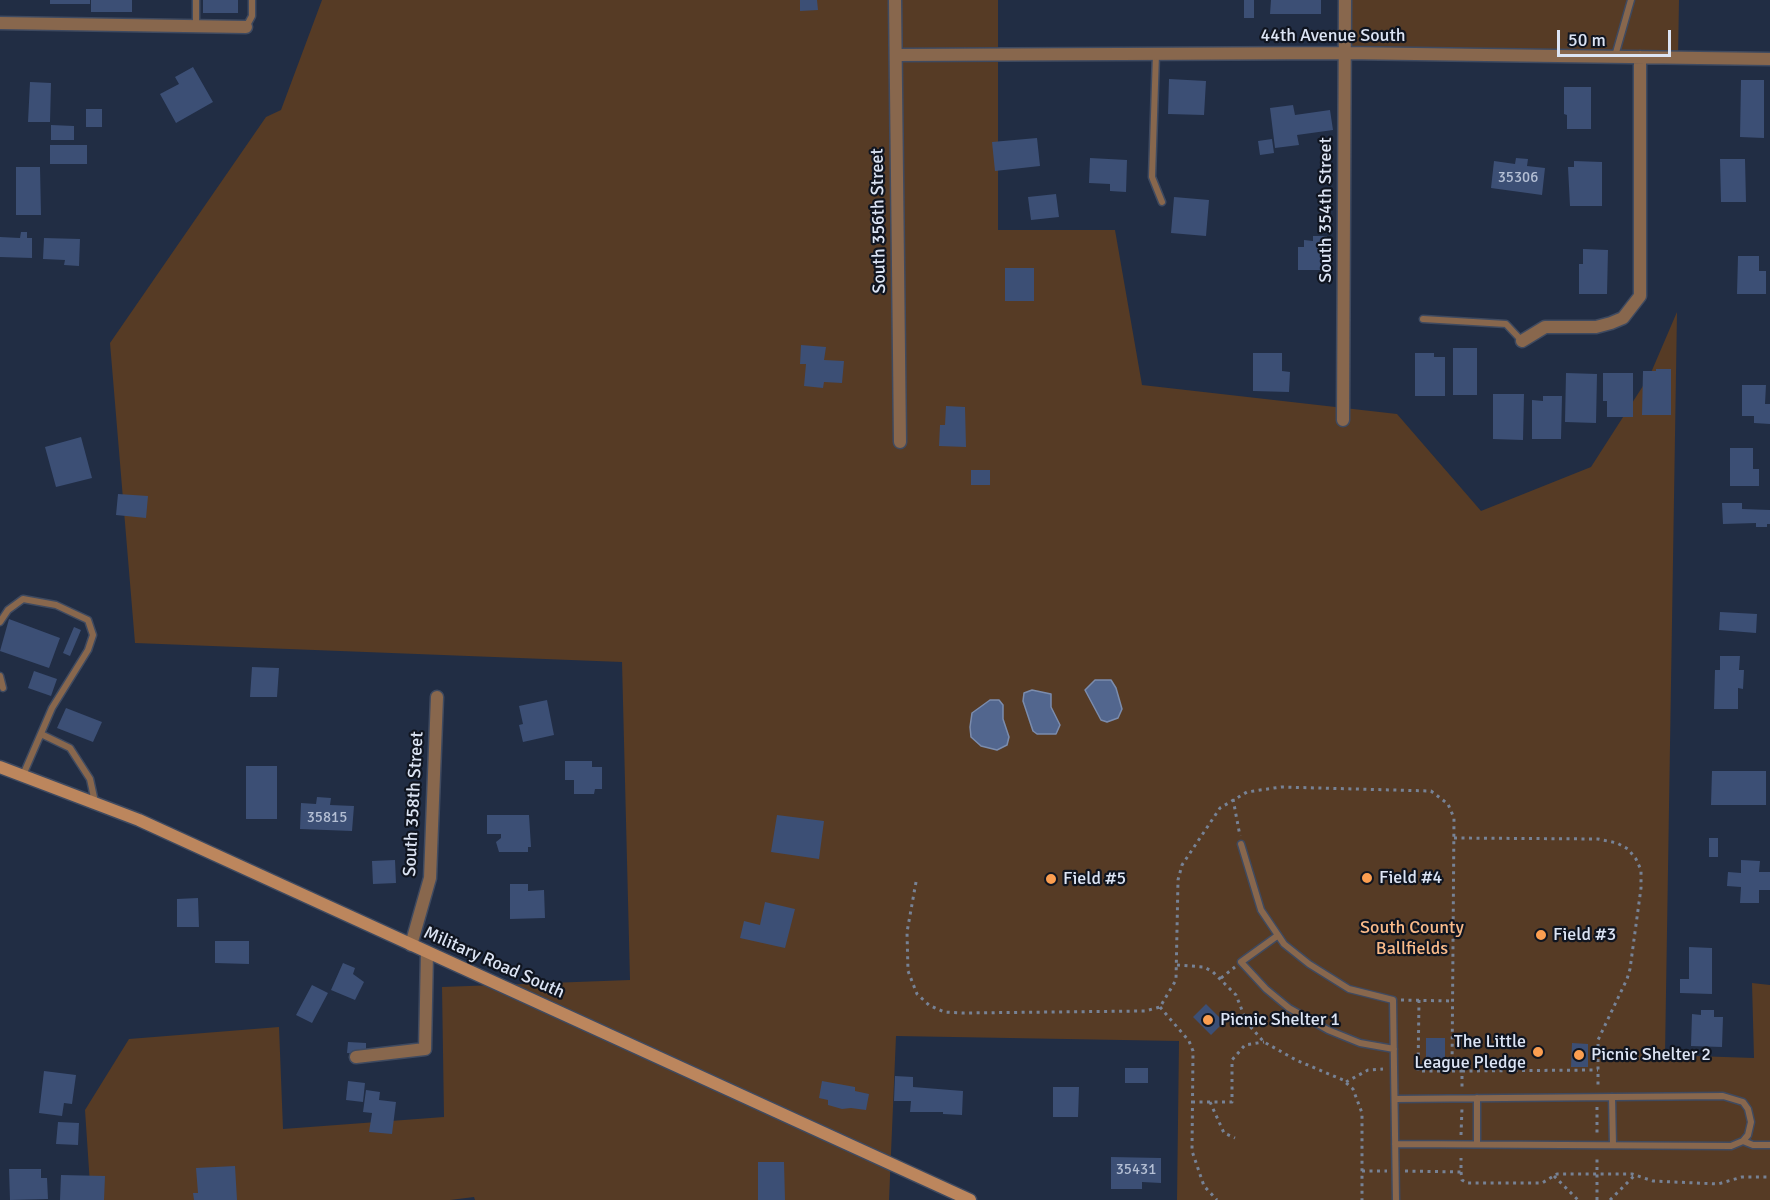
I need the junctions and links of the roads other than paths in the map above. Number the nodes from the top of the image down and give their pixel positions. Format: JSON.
{"nodes":[{"id":1,"x":196,"y":0,"type":"edge"},
{"id":2,"x":252,"y":0,"type":"edge"},
{"id":3,"x":895,"y":0,"type":"edge"},
{"id":4,"x":1345,"y":0,"type":"edge"},
{"id":5,"x":1631,"y":0,"type":"edge"},
{"id":6,"x":0,"y":23,"type":"edge"},
{"id":7,"x":196,"y":26,"type":"junction"},
{"id":8,"x":246,"y":27,"type":"joint"},
{"id":9,"x":1344,"y":53,"type":"junction"},
{"id":10,"x":1156,"y":54,"type":"junction"},
{"id":11,"x":896,"y":55,"type":"junction"},
{"id":12,"x":1615,"y":57,"type":"junction"},
{"id":13,"x":1640,"y":57,"type":"junction"},
{"id":14,"x":1770,"y":58,"type":"edge"},
{"id":15,"x":1162,"y":202,"type":"dead end"},
{"id":16,"x":1423,"y":319,"type":"dead end"},
{"id":17,"x":1522,"y":341,"type":"joint"},
{"id":18,"x":1343,"y":420,"type":"dead end"},
{"id":19,"x":900,"y":442,"type":"dead end"},
{"id":20,"x":0,"y":622,"type":"edge"},
{"id":21,"x":0,"y":676,"type":"edge"},
{"id":22,"x":3,"y":688,"type":"dead end"},
{"id":23,"x":437,"y":697,"type":"dead end"},
{"id":24,"x":41,"y":734,"type":"junction"},
{"id":25,"x":0,"y":767,"type":"edge"},
{"id":26,"x":23,"y":775,"type":"junction"},
{"id":27,"x":95,"y":802,"type":"junction"},
{"id":28,"x":1241,"y":844,"type":"road end"},
{"id":29,"x":1277,"y":936,"type":"junction"},
{"id":30,"x":411,"y":945,"type":"junction"},
{"id":31,"x":427,"y":953,"type":"junction"},
{"id":32,"x":1394,"y":1049,"type":"junction"},
{"id":33,"x":356,"y":1057,"type":"dead end"},
{"id":34,"x":1612,"y":1097,"type":"junction"},
{"id":35,"x":1477,"y":1098,"type":"junction"},
{"id":36,"x":1395,"y":1099,"type":"junction"},
{"id":37,"x":1743,"y":1141,"type":"junction"},
{"id":38,"x":1395,"y":1144,"type":"junction"},
{"id":39,"x":1477,"y":1144,"type":"junction"},
{"id":40,"x":1613,"y":1145,"type":"junction"},
{"id":41,"x":1770,"y":1145,"type":"edge"},
{"id":42,"x":970,"y":1200,"type":"edge"},
{"id":43,"x":1396,"y":1200,"type":"edge"}],
"edges":[{"from":1,"to":7,"type":"lane"},
{"from":2,"to":8,"type":"lane"},
{"from":3,"to":11,"type":"street","name":"South 356th Street"},
{"from":4,"to":9,"type":"street","name":"South 354th Street"},
{"from":5,"to":12,"type":"lane"},
{"from":6,"to":7,"type":"street"},
{"from":7,"to":8,"type":"street"},
{"from":9,"to":10,"type":"street","name":"44th Avenue South"},
{"from":9,"to":12,"type":"street","name":"44th Avenue South"},
{"from":9,"to":18,"type":"street","name":"South 354th Street"},
{"from":10,"to":11,"type":"street","name":"44th Avenue South"},
{"from":10,"to":15,"type":"lane"},
{"from":11,"to":19,"type":"street","name":"South 356th Street"},
{"from":12,"to":13,"type":"street","name":"44th Avenue South"},
{"from":13,"to":14,"type":"street","name":"44th Avenue South"},
{"from":13,"to":17,"type":"street"},
{"from":16,"to":17,"type":"lane"},
{"from":20,"to":24,"type":"lane"},
{"from":21,"to":22,"type":"lane"},
{"from":23,"to":30,"type":"street","name":"South 358th Street"},
{"from":24,"to":26,"type":"lane"},
{"from":24,"to":27,"type":"lane"},
{"from":25,"to":26,"type":"main road","name":"Military Road South"},
{"from":26,"to":27,"type":"main road","name":"Military Road South"},
{"from":27,"to":30,"type":"main road","name":"Military Road South"},
{"from":28,"to":29,"type":"lane"},
{"from":29,"to":32,"type":"lane"},
{"from":29,"to":32,"type":"lane"},
{"from":30,"to":31,"type":"main road","name":"Military Road South"},
{"from":31,"to":33,"type":"street"},
{"from":31,"to":42,"type":"main road","name":"Military Road South"},
{"from":32,"to":36,"type":"lane"},
{"from":34,"to":35,"type":"lane"},
{"from":34,"to":37,"type":"lane"},
{"from":34,"to":40,"type":"lane"},
{"from":35,"to":36,"type":"lane"},
{"from":35,"to":39,"type":"lane"},
{"from":36,"to":38,"type":"lane"},
{"from":37,"to":40,"type":"lane"},
{"from":37,"to":41,"type":"lane"},
{"from":38,"to":39,"type":"lane"},
{"from":38,"to":43,"type":"lane"},
{"from":39,"to":40,"type":"lane"}]}
